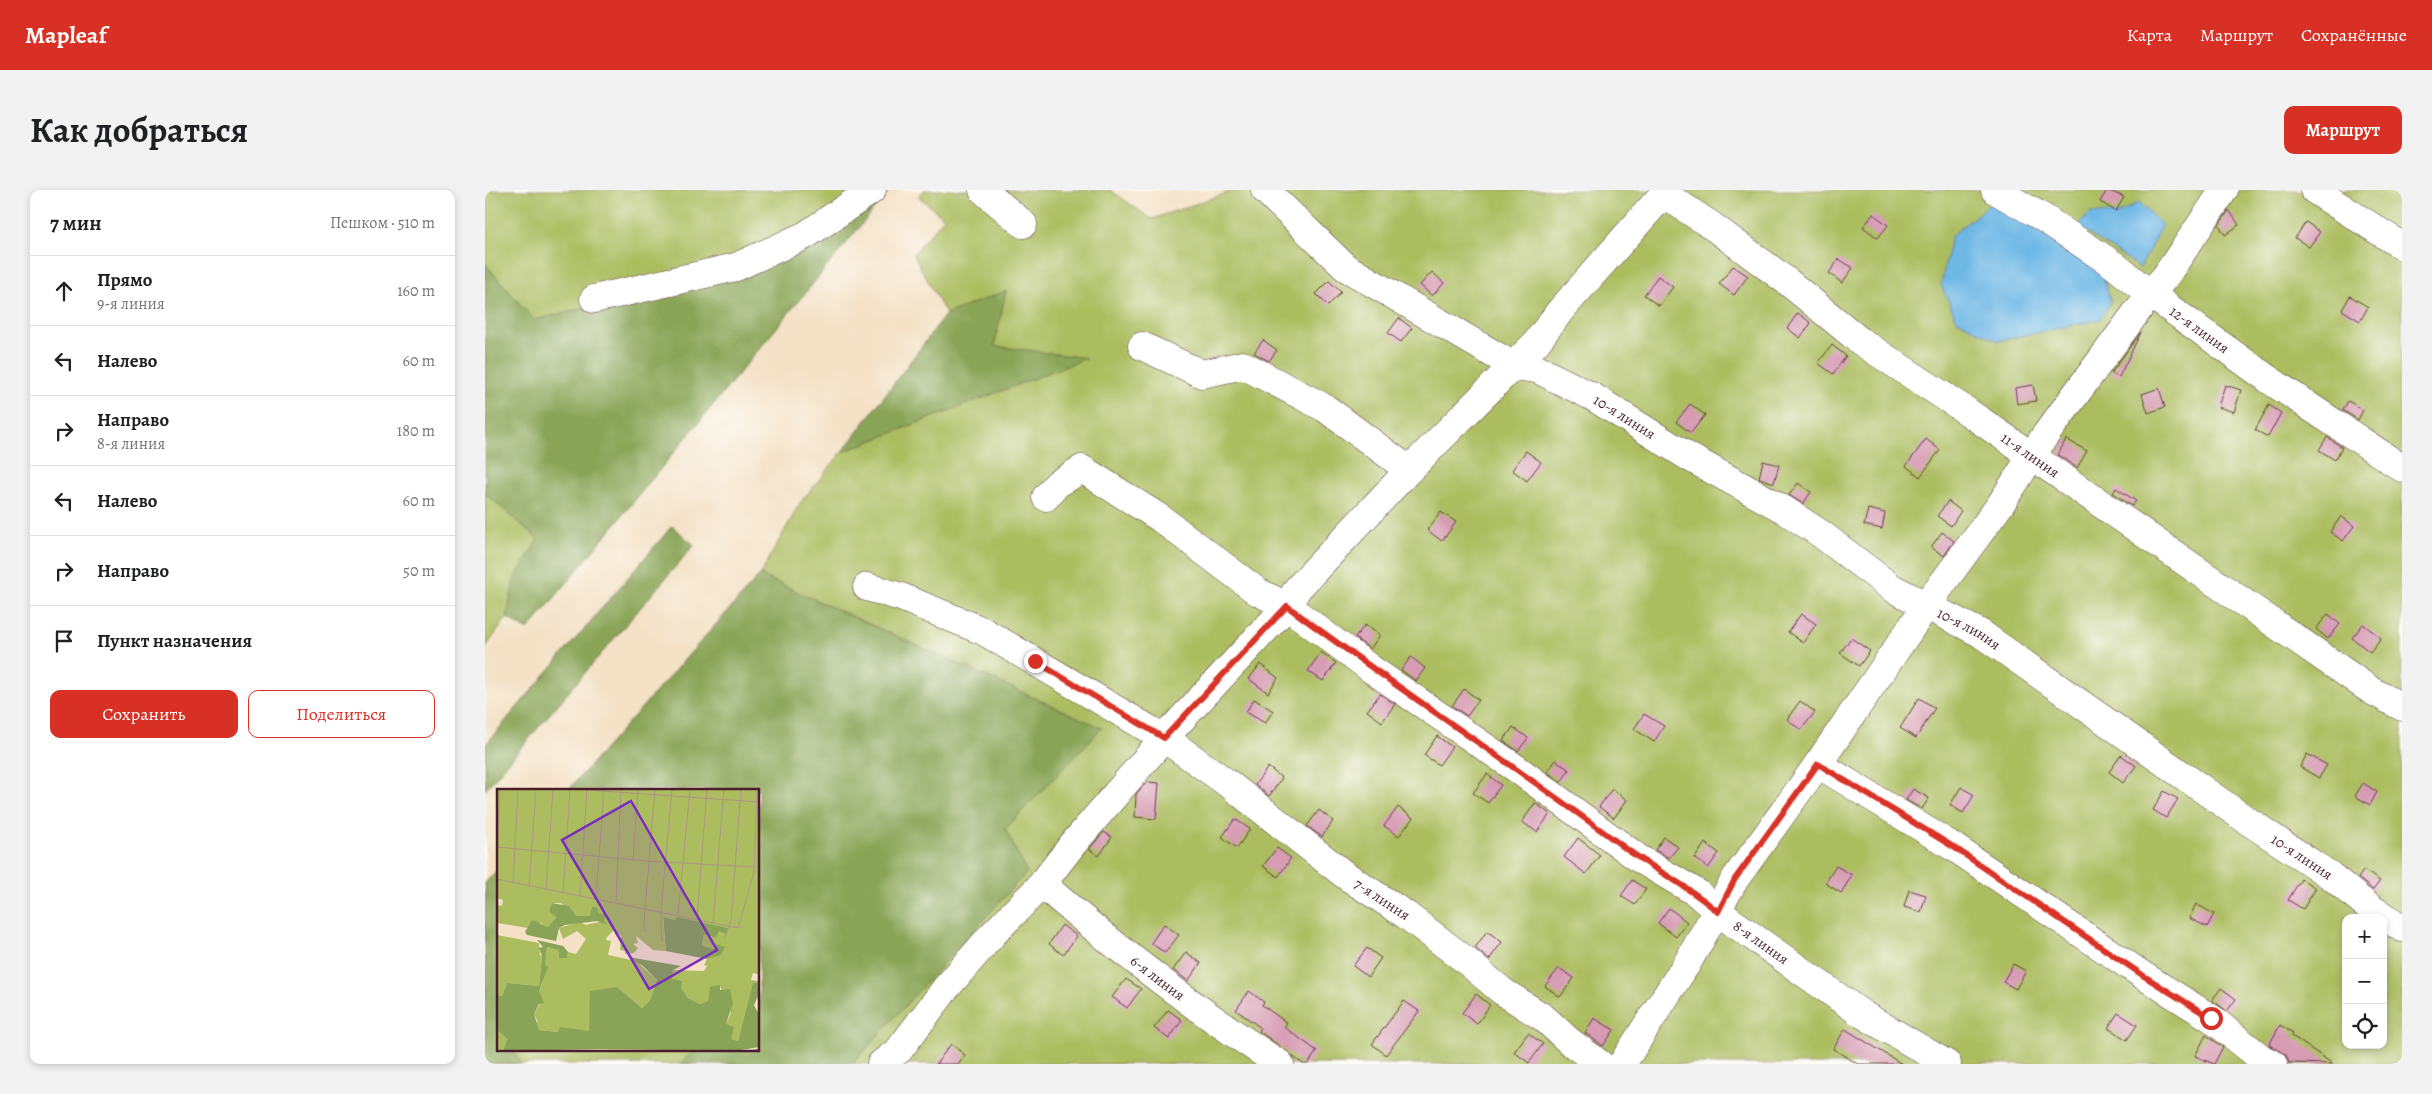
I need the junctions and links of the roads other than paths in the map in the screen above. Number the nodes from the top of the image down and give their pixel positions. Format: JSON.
{"nodes":[{"id":1,"x":872,"y":190,"type":"edge"},
{"id":2,"x":983,"y":190,"type":"edge"},
{"id":3,"x":1265,"y":190,"type":"edge"},
{"id":4,"x":1995,"y":190,"type":"edge"},
{"id":5,"x":2224,"y":190,"type":"edge"},
{"id":6,"x":2313,"y":190,"type":"edge"},
{"id":7,"x":1666,"y":192,"type":"edge"},
{"id":8,"x":1023,"y":224,"type":"dead end"},
{"id":9,"x":2402,"y":246,"type":"edge"},
{"id":10,"x":2150,"y":294,"type":"junction"},
{"id":11,"x":594,"y":299,"type":"dead end"},
{"id":12,"x":1143,"y":346,"type":"dead end"},
{"id":13,"x":1514,"y":366,"type":"junction"},
{"id":14,"x":2032,"y":456,"type":"junction"},
{"id":15,"x":2402,"y":468,"type":"edge"},
{"id":16,"x":1409,"y":470,"type":"junction"},
{"id":17,"x":1046,"y":497,"type":"dead end"},
{"id":18,"x":867,"y":586,"type":"dead end"},
{"id":19,"x":1287,"y":606,"type":"junction"},
{"id":20,"x":1926,"y":606,"type":"junction"},
{"id":21,"x":2402,"y":707,"type":"edge"},
{"id":22,"x":1164,"y":738,"type":"junction"},
{"id":23,"x":1818,"y":764,"type":"junction"},
{"id":24,"x":1042,"y":884,"type":"junction"},
{"id":25,"x":1718,"y":912,"type":"junction"},
{"id":26,"x":2402,"y":928,"type":"edge"},
{"id":27,"x":899,"y":1059,"type":"edge"},
{"id":28,"x":1280,"y":1064,"type":"edge"},
{"id":29,"x":1600,"y":1064,"type":"edge"},
{"id":30,"x":1621,"y":1064,"type":"edge"},
{"id":31,"x":1947,"y":1064,"type":"edge"},
{"id":32,"x":2273,"y":1064,"type":"edge"}],
"edges":[{"from":1,"to":11,"type":"street"},
{"from":2,"to":8,"type":"street"},
{"from":3,"to":13,"type":"street"},
{"from":4,"to":10,"type":"street","name":"12-я линия"},
{"from":5,"to":10,"type":"street"},
{"from":6,"to":9,"type":"street"},
{"from":7,"to":13,"type":"street"},
{"from":7,"to":14,"type":"street","name":"11-я линия"},
{"from":10,"to":14,"type":"street"},
{"from":10,"to":15,"type":"street","name":"12-я линия"},
{"from":12,"to":16,"type":"street"},
{"from":13,"to":16,"type":"street"},
{"from":13,"to":20,"type":"street","name":"10-я линия"},
{"from":14,"to":20,"type":"street"},
{"from":14,"to":21,"type":"street","name":"11-я линия"},
{"from":16,"to":19,"type":"street"},
{"from":17,"to":19,"type":"street","name":"8-я линия"},
{"from":18,"to":22,"type":"street","name":"7-я линия"},
{"from":19,"to":22,"type":"street"},
{"from":19,"to":25,"type":"street","name":"8-я линия"},
{"from":20,"to":23,"type":"street"},
{"from":20,"to":26,"type":"street","name":"10-я линия"},
{"from":22,"to":24,"type":"street"},
{"from":22,"to":29,"type":"street","name":"7-я линия"},
{"from":23,"to":25,"type":"street"},
{"from":23,"to":32,"type":"street"},
{"from":24,"to":27,"type":"street"},
{"from":24,"to":28,"type":"street","name":"6-я линия"},
{"from":25,"to":30,"type":"street"},
{"from":25,"to":31,"type":"street","name":"8-я линия"}]}
